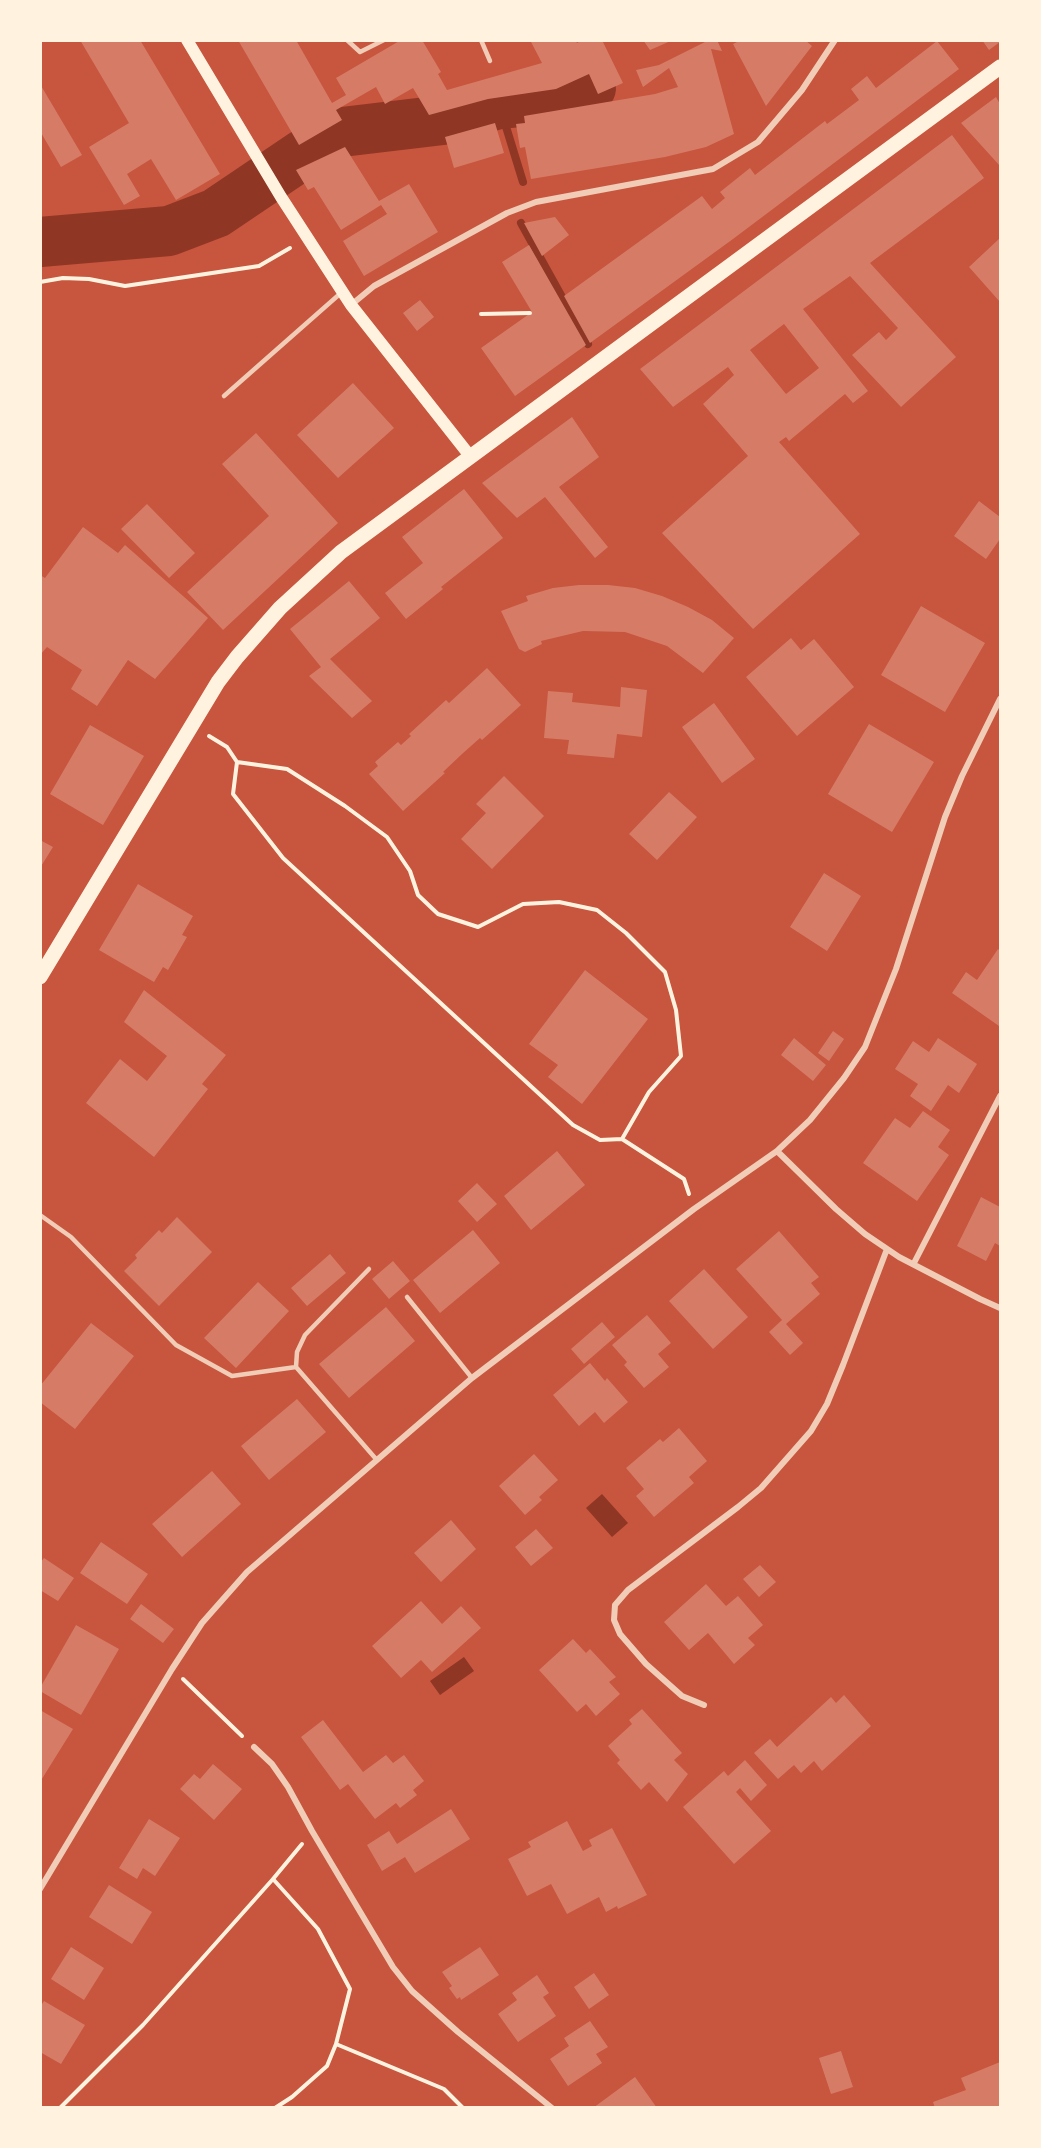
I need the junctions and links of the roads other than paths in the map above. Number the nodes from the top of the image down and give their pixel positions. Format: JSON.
{"nodes":[{"id":1,"x":187,"y":40,"type":"edge"},
{"id":2,"x":346,"y":40,"type":"edge"},
{"id":3,"x":384,"y":40,"type":"edge"},
{"id":4,"x":481,"y":40,"type":"edge"},
{"id":5,"x":836,"y":40,"type":"edge"},
{"id":6,"x":490,"y":61,"type":"dead end"},
{"id":7,"x":1000,"y":67,"type":"edge"},
{"id":8,"x":342,"y":292,"type":"junction"},
{"id":9,"x":351,"y":305,"type":"junction"},
{"id":10,"x":224,"y":396,"type":"dead end"},
{"id":11,"x":470,"y":456,"type":"junction"},
{"id":12,"x":1000,"y":699,"type":"edge"},
{"id":13,"x":40,"y":977,"type":"edge"},
{"id":14,"x":1000,"y":1096,"type":"edge"},
{"id":15,"x":777,"y":1150,"type":"junction"},
{"id":16,"x":40,"y":1215,"type":"edge"},
{"id":17,"x":887,"y":1249,"type":"junction"},
{"id":18,"x":914,"y":1263,"type":"junction"},
{"id":19,"x":369,"y":1269,"type":"dead end"},
{"id":20,"x":407,"y":1297,"type":"dead end"},
{"id":21,"x":1000,"y":1308,"type":"edge"},
{"id":22,"x":296,"y":1367,"type":"junction"},
{"id":23,"x":472,"y":1378,"type":"junction"},
{"id":24,"x":376,"y":1459,"type":"junction"},
{"id":25,"x":704,"y":1705,"type":"dead end"},
{"id":26,"x":254,"y":1747,"type":"road end"},
{"id":27,"x":40,"y":1889,"type":"edge"},
{"id":28,"x":552,"y":2108,"type":"edge"}],
"edges":[{"from":1,"to":8,"type":"main road"},
{"from":2,"to":3,"type":"lane"},
{"from":4,"to":6,"type":"lane"},
{"from":5,"to":9,"type":"street"},
{"from":7,"to":11,"type":"main road"},
{"from":8,"to":9,"type":"main road"},
{"from":8,"to":10,"type":"lane"},
{"from":9,"to":11,"type":"main road"},
{"from":11,"to":13,"type":"main road"},
{"from":12,"to":15,"type":"street"},
{"from":14,"to":18,"type":"street"},
{"from":15,"to":17,"type":"street"},
{"from":15,"to":23,"type":"street"},
{"from":16,"to":22,"type":"lane"},
{"from":17,"to":18,"type":"street"},
{"from":17,"to":25,"type":"street"},
{"from":18,"to":21,"type":"street"},
{"from":19,"to":22,"type":"lane"},
{"from":20,"to":23,"type":"lane"},
{"from":22,"to":24,"type":"lane"},
{"from":23,"to":24,"type":"street"},
{"from":24,"to":27,"type":"street"},
{"from":26,"to":28,"type":"street"}]}
